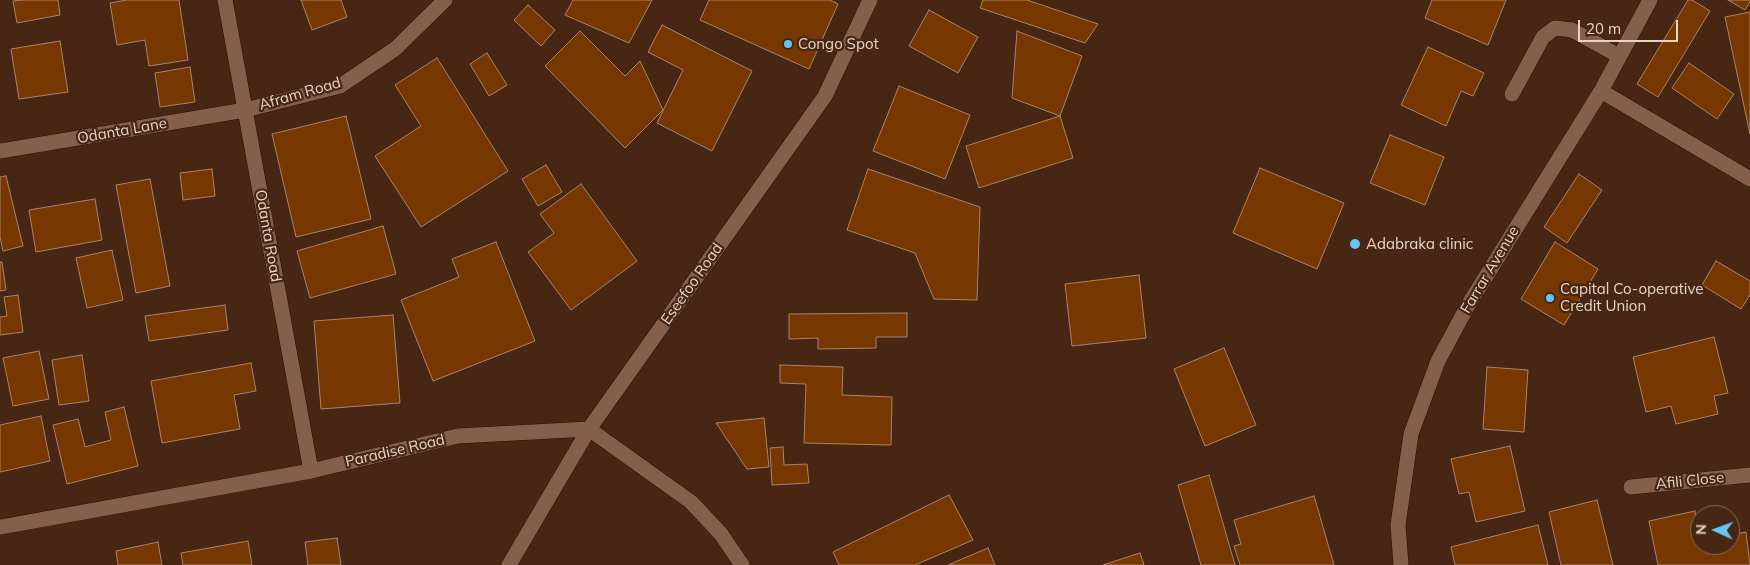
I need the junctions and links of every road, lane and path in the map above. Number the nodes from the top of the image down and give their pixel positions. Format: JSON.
{"nodes":[{"id":1,"x":225,"y":0,"type":"edge"},
{"id":2,"x":445,"y":0,"type":"edge"},
{"id":3,"x":870,"y":0,"type":"edge"},
{"id":4,"x":1650,"y":0,"type":"edge"},
{"id":5,"x":1619,"y":56,"type":"junction"},
{"id":6,"x":1601,"y":91,"type":"junction"},
{"id":7,"x":1512,"y":94,"type":"dead end"},
{"id":8,"x":245,"y":110,"type":"junction"},
{"id":9,"x":0,"y":152,"type":"edge"},
{"id":10,"x":1750,"y":179,"type":"edge"},
{"id":11,"x":589,"y":429,"type":"junction"},
{"id":12,"x":311,"y":471,"type":"junction"},
{"id":13,"x":1750,"y":475,"type":"edge"},
{"id":14,"x":1631,"y":487,"type":"dead end"},
{"id":15,"x":0,"y":527,"type":"edge"},
{"id":16,"x":509,"y":565,"type":"edge"},
{"id":17,"x":742,"y":565,"type":"edge"},
{"id":18,"x":1401,"y":565,"type":"edge"}],
"edges":[{"from":1,"to":8,"type":"street","name":"Odanta Road"},
{"from":2,"to":8,"type":"street","name":"Afram Road"},
{"from":3,"to":11,"type":"street","name":"Eseefoo Road"},
{"from":4,"to":5,"type":"street","name":"Farrar Avenue"},
{"from":5,"to":6,"type":"street","name":"Farrar Avenue"},
{"from":5,"to":7,"type":"street"},
{"from":6,"to":10,"type":"street"},
{"from":6,"to":18,"type":"street","name":"Farrar Avenue"},
{"from":8,"to":9,"type":"street","name":"Odanta Lane"},
{"from":8,"to":12,"type":"street","name":"Odanta Road"},
{"from":11,"to":12,"type":"street","name":"Paradise Road"},
{"from":11,"to":16,"type":"street","name":"Eseefoo Road"},
{"from":11,"to":17,"type":"street"},
{"from":12,"to":15,"type":"street","name":"Paradise Road"},
{"from":13,"to":14,"type":"street","name":"Afili Close"}]}
